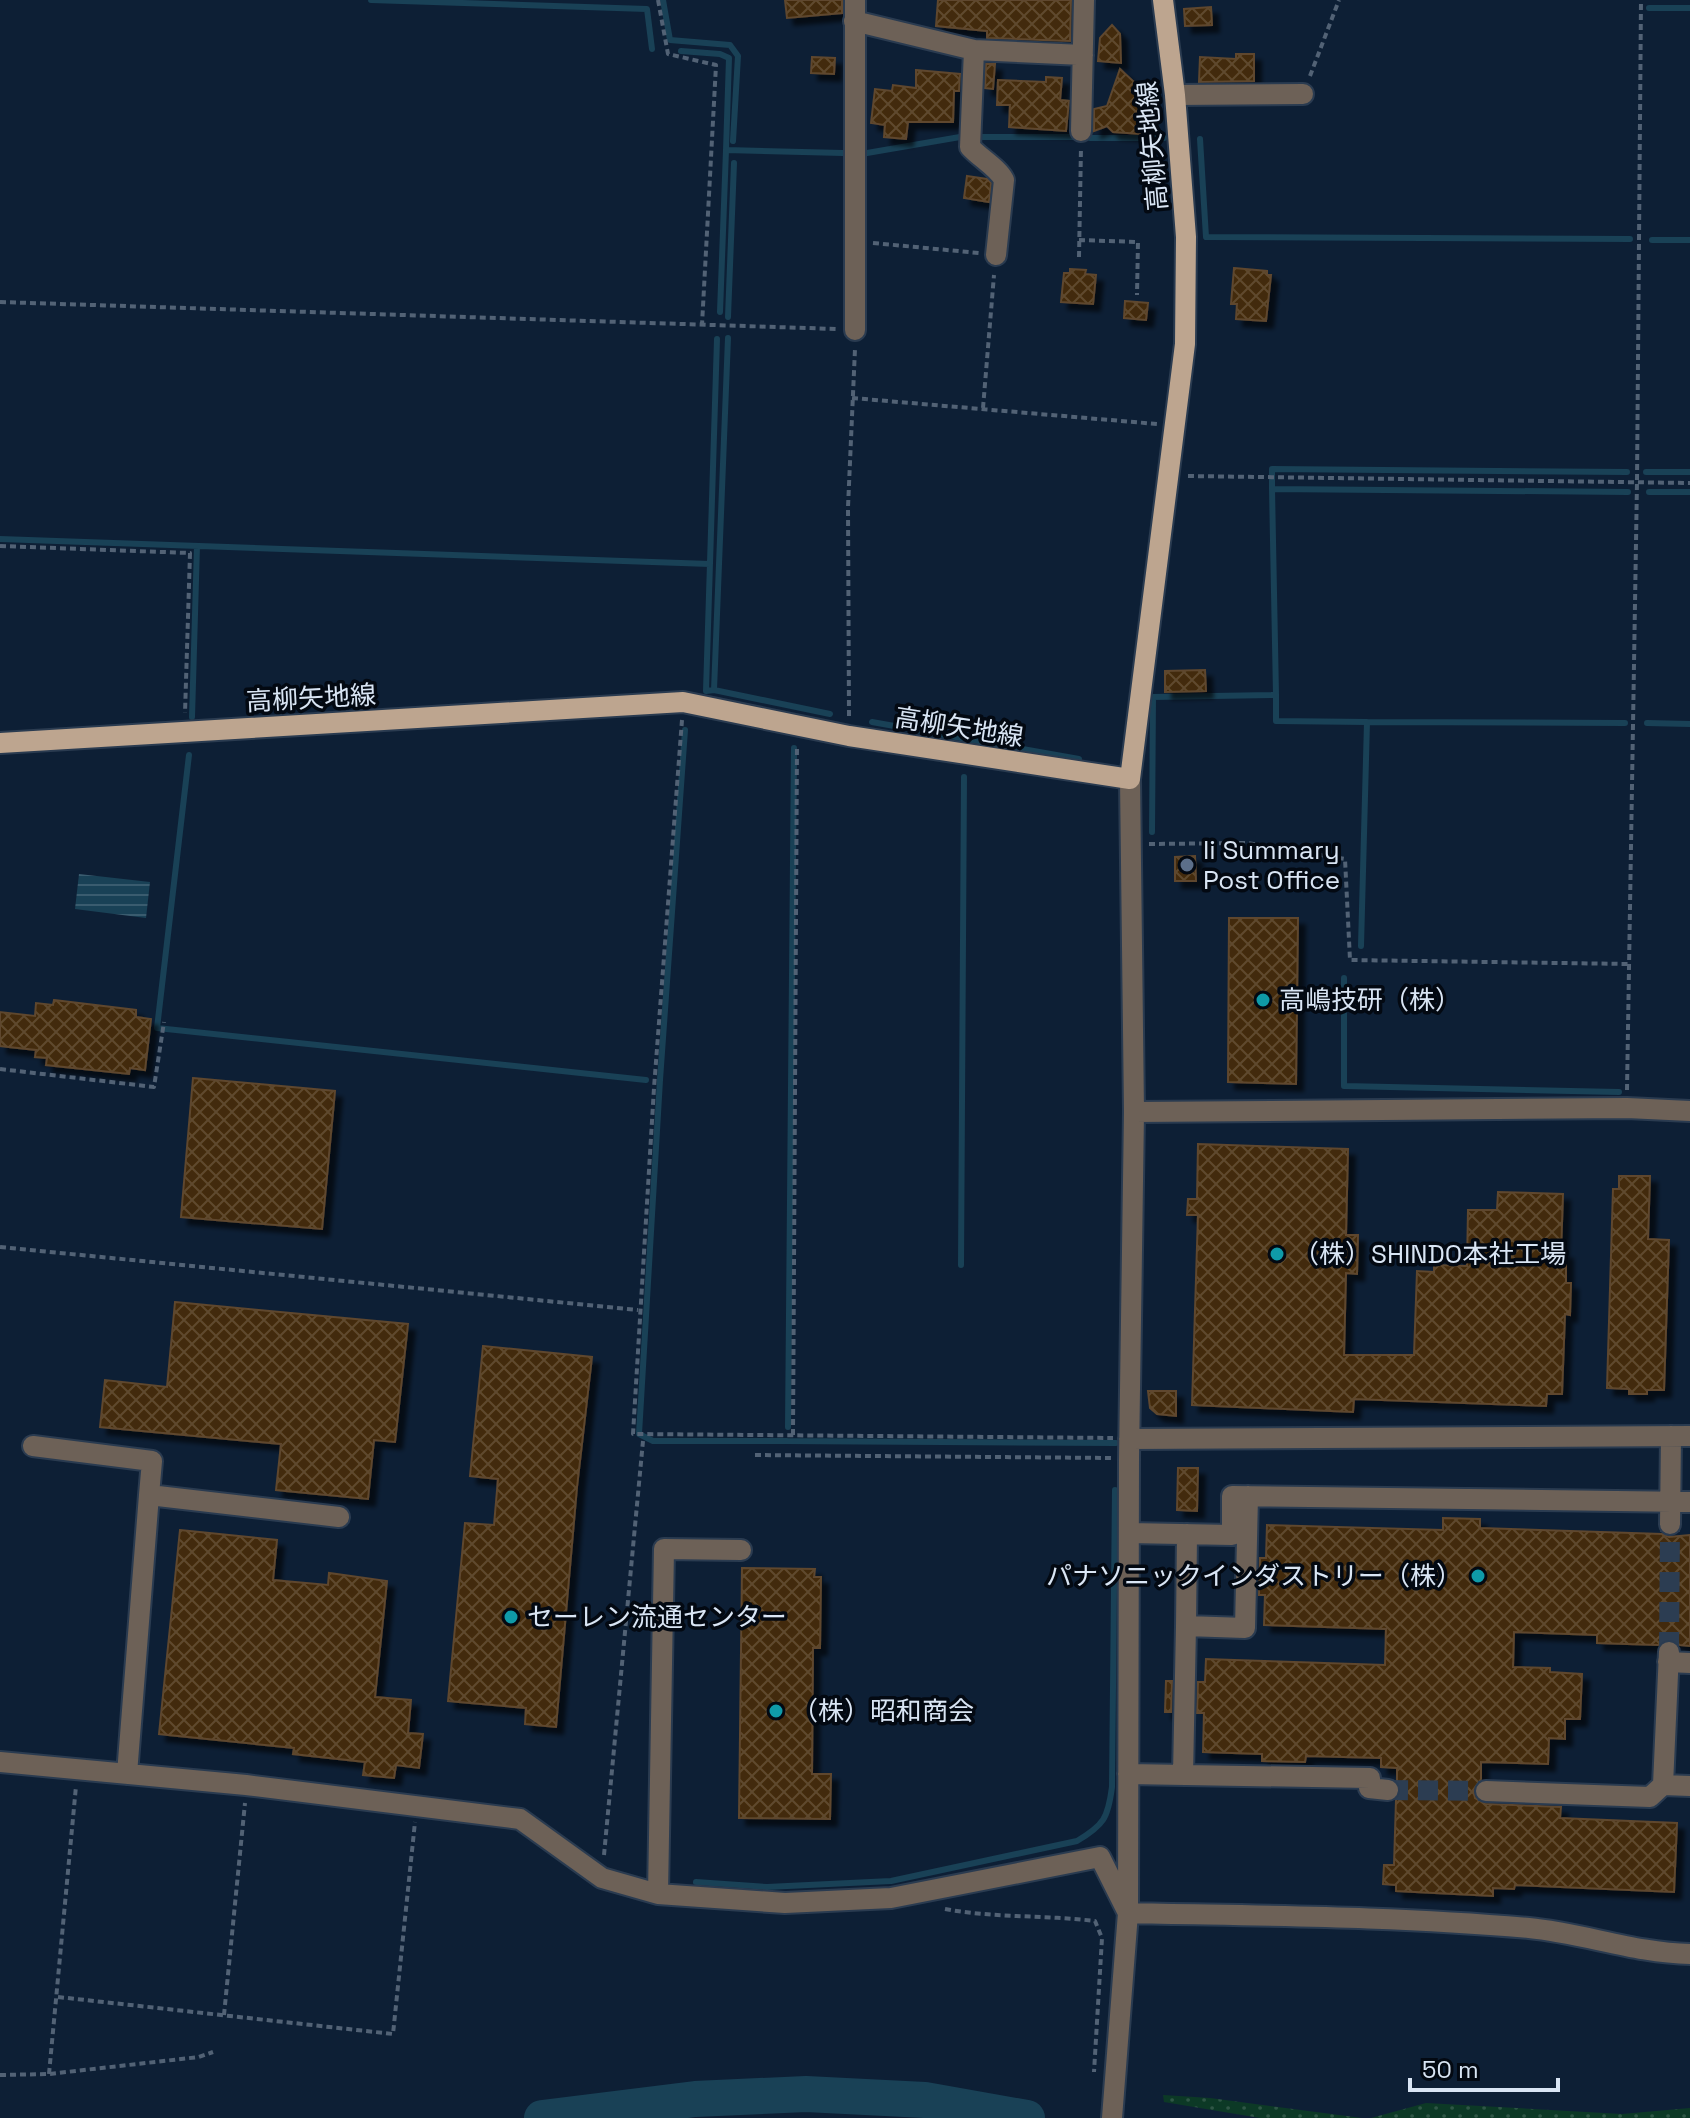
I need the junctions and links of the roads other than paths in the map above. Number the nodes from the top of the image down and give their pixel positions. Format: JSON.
{"nodes":[{"id":1,"x":1084,"y":0,"type":"edge"},
{"id":2,"x":1163,"y":0,"type":"edge"},
{"id":3,"x":855,"y":10,"type":"edge"},
{"id":4,"x":974,"y":50,"type":"junction"},
{"id":5,"x":1083,"y":55,"type":"junction"},
{"id":6,"x":1303,"y":94,"type":"road end"},
{"id":7,"x":1175,"y":95,"type":"junction"},
{"id":8,"x":1081,"y":131,"type":"road end"},
{"id":9,"x":996,"y":255,"type":"road end"},
{"id":10,"x":855,"y":330,"type":"road end"},
{"id":11,"x":0,"y":743,"type":"edge"},
{"id":12,"x":1130,"y":779,"type":"junction"},
{"id":13,"x":1690,"y":1111,"type":"edge"},
{"id":14,"x":1134,"y":1112,"type":"junction"},
{"id":15,"x":1681,"y":1436,"type":"edge"},
{"id":16,"x":33,"y":1446,"type":"dead end"},
{"id":17,"x":1129,"y":1449,"type":"junction"},
{"id":18,"x":149,"y":1495,"type":"junction"},
{"id":19,"x":1248,"y":1496,"type":"junction"},
{"id":20,"x":1680,"y":1502,"type":"edge"},
{"id":21,"x":339,"y":1517,"type":"dead end"},
{"id":22,"x":1670,"y":1524,"type":"tunnel mouth"},
{"id":23,"x":1129,"y":1533,"type":"junction"},
{"id":24,"x":1187,"y":1534,"type":"junction"},
{"id":25,"x":741,"y":1550,"type":"dead end"},
{"id":26,"x":1186,"y":1626,"type":"junction"},
{"id":27,"x":1690,"y":1663,"type":"edge"},
{"id":28,"x":0,"y":1762,"type":"edge"},
{"id":29,"x":127,"y":1774,"type":"junction"},
{"id":30,"x":1128,"y":1774,"type":"junction"},
{"id":31,"x":1183,"y":1775,"type":"junction"},
{"id":32,"x":1663,"y":1785,"type":"junction"},
{"id":33,"x":1690,"y":1786,"type":"edge"},
{"id":34,"x":1388,"y":1790,"type":"tunnel mouth"},
{"id":35,"x":1486,"y":1791,"type":"tunnel mouth"},
{"id":36,"x":658,"y":1894,"type":"junction"},
{"id":37,"x":1128,"y":1913,"type":"junction"},
{"id":38,"x":1690,"y":1954,"type":"edge"},
{"id":39,"x":1112,"y":2118,"type":"edge"}],
"edges":[{"from":1,"to":5,"type":"street"},
{"from":2,"to":7,"type":"main road","name":"高柳矢地線"},
{"from":3,"to":4,"type":"street"},
{"from":3,"to":10,"type":"street"},
{"from":4,"to":5,"type":"street"},
{"from":4,"to":9,"type":"street"},
{"from":5,"to":8,"type":"street"},
{"from":6,"to":7,"type":"street"},
{"from":7,"to":12,"type":"main road","name":"高柳矢地線"},
{"from":11,"to":12,"type":"main road","name":"高柳矢地線"},
{"from":12,"to":14,"type":"street"},
{"from":13,"to":14,"type":"street"},
{"from":14,"to":17,"type":"street"},
{"from":15,"to":17,"type":"street"},
{"from":15,"to":20,"type":"street"},
{"from":16,"to":18,"type":"street"},
{"from":17,"to":23,"type":"street"},
{"from":18,"to":21,"type":"street"},
{"from":18,"to":29,"type":"street"},
{"from":19,"to":20,"type":"street"},
{"from":19,"to":24,"type":"street"},
{"from":19,"to":26,"type":"street"},
{"from":20,"to":22,"type":"street"},
{"from":23,"to":24,"type":"street"},
{"from":23,"to":30,"type":"street"},
{"from":24,"to":26,"type":"street"},
{"from":25,"to":36,"type":"street"},
{"from":26,"to":31,"type":"street"},
{"from":27,"to":32,"type":"street"},
{"from":28,"to":29,"type":"street"},
{"from":29,"to":36,"type":"street"},
{"from":30,"to":31,"type":"street"},
{"from":30,"to":37,"type":"street"},
{"from":31,"to":34,"type":"street"},
{"from":32,"to":33,"type":"street"},
{"from":32,"to":35,"type":"street"},
{"from":36,"to":37,"type":"street"},
{"from":37,"to":38,"type":"street"},
{"from":37,"to":39,"type":"street"}]}
